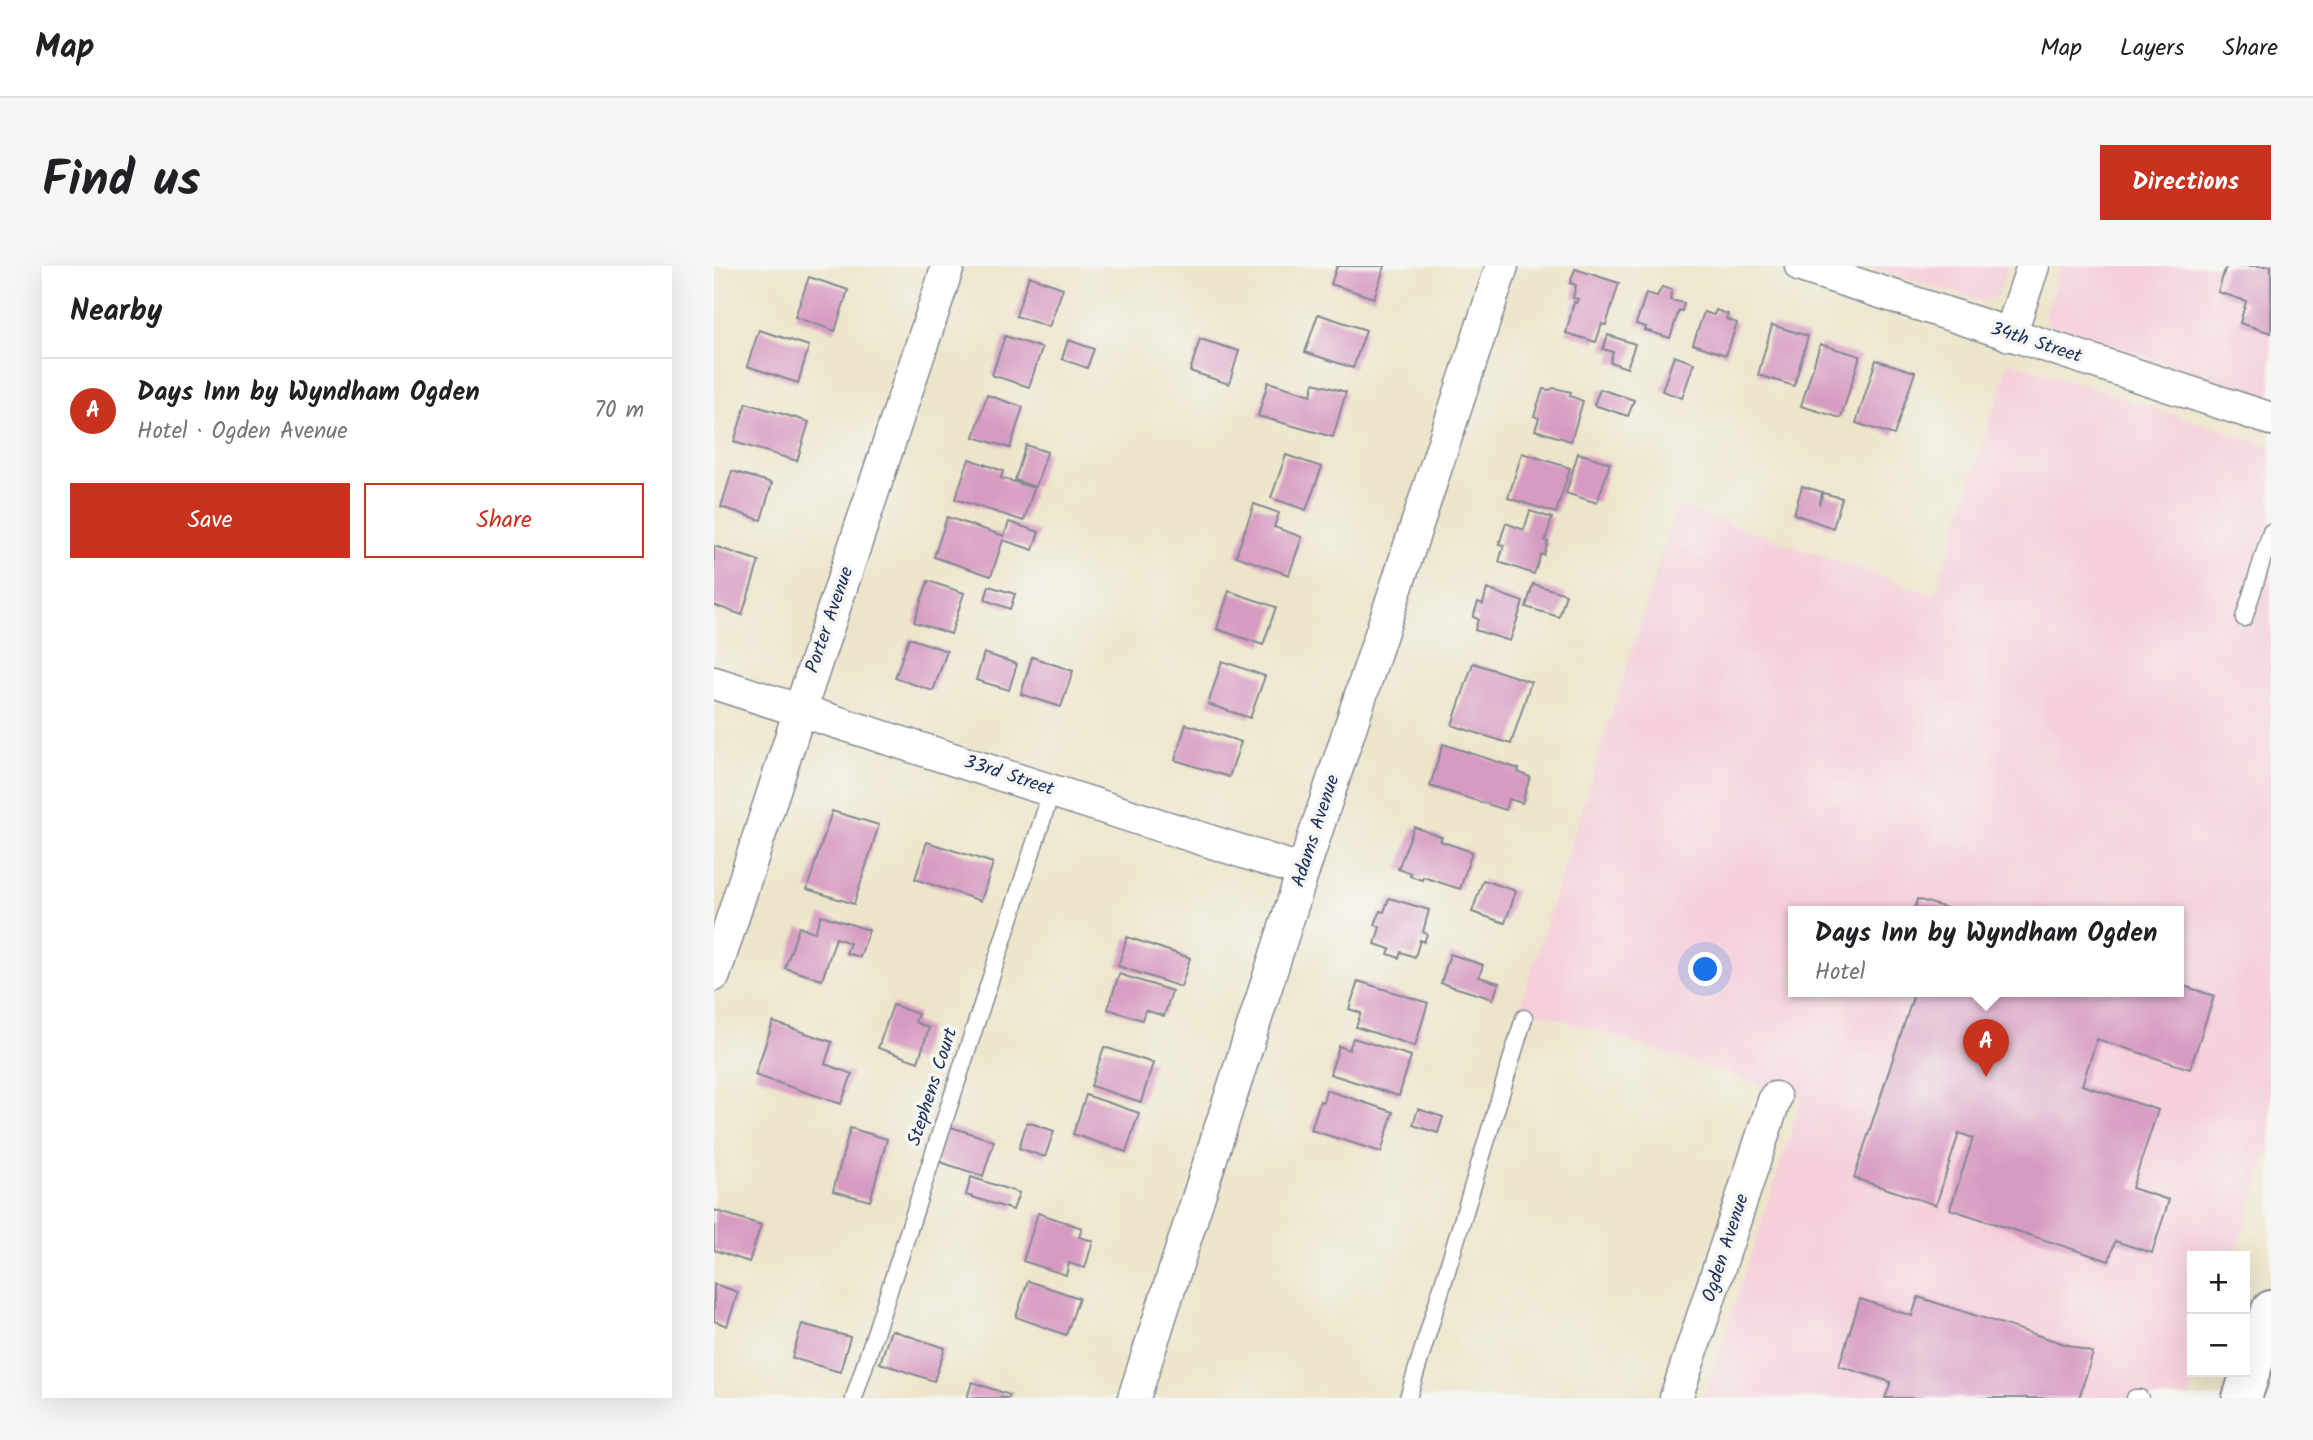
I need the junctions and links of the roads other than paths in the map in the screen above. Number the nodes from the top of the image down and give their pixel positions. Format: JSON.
{"nodes":[{"id":1,"x":948,"y":266,"type":"edge"},
{"id":2,"x":1502,"y":266,"type":"edge"},
{"id":3,"x":1801,"y":266,"type":"edge"},
{"id":4,"x":2033,"y":266,"type":"edge"},
{"id":5,"x":2010,"y":335,"type":"junction"},
{"id":6,"x":2271,"y":419,"type":"edge"},
{"id":7,"x":2271,"y":532,"type":"edge"},
{"id":8,"x":2244,"y":618,"type":"dead end"},
{"id":9,"x":714,"y":682,"type":"edge"},
{"id":10,"x":800,"y":710,"type":"junction"},
{"id":11,"x":1052,"y":790,"type":"junction"},
{"id":12,"x":1303,"y":871,"type":"junction"},
{"id":13,"x":714,"y":975,"type":"edge"},
{"id":14,"x":1524,"y":1018,"type":"dead end"},
{"id":15,"x":1775,"y":1098,"type":"dead end"},
{"id":16,"x":2271,"y":1310,"type":"edge"},
{"id":17,"x":854,"y":1398,"type":"edge"},
{"id":18,"x":1134,"y":1398,"type":"edge"},
{"id":19,"x":1408,"y":1398,"type":"edge"},
{"id":20,"x":1676,"y":1398,"type":"edge"},
{"id":21,"x":2242,"y":1398,"type":"edge"}],
"edges":[{"from":1,"to":10,"type":"street","name":"Porter Avenue"},
{"from":2,"to":12,"type":"street","name":"Adams Avenue"},
{"from":3,"to":5,"type":"street","name":"34th Street"},
{"from":4,"to":5,"type":"street"},
{"from":5,"to":6,"type":"street","name":"34th Street"},
{"from":7,"to":8,"type":"lane"},
{"from":9,"to":10,"type":"street","name":"33rd Street"},
{"from":10,"to":11,"type":"street","name":"33rd Street"},
{"from":10,"to":13,"type":"street","name":"Porter Avenue"},
{"from":11,"to":12,"type":"street","name":"33rd Street"},
{"from":11,"to":17,"type":"lane","name":"Stephens Court"},
{"from":12,"to":18,"type":"street","name":"Adams Avenue"},
{"from":14,"to":19,"type":"lane"},
{"from":15,"to":20,"type":"street","name":"Ogden Avenue"},
{"from":16,"to":21,"type":"main road"}]}
